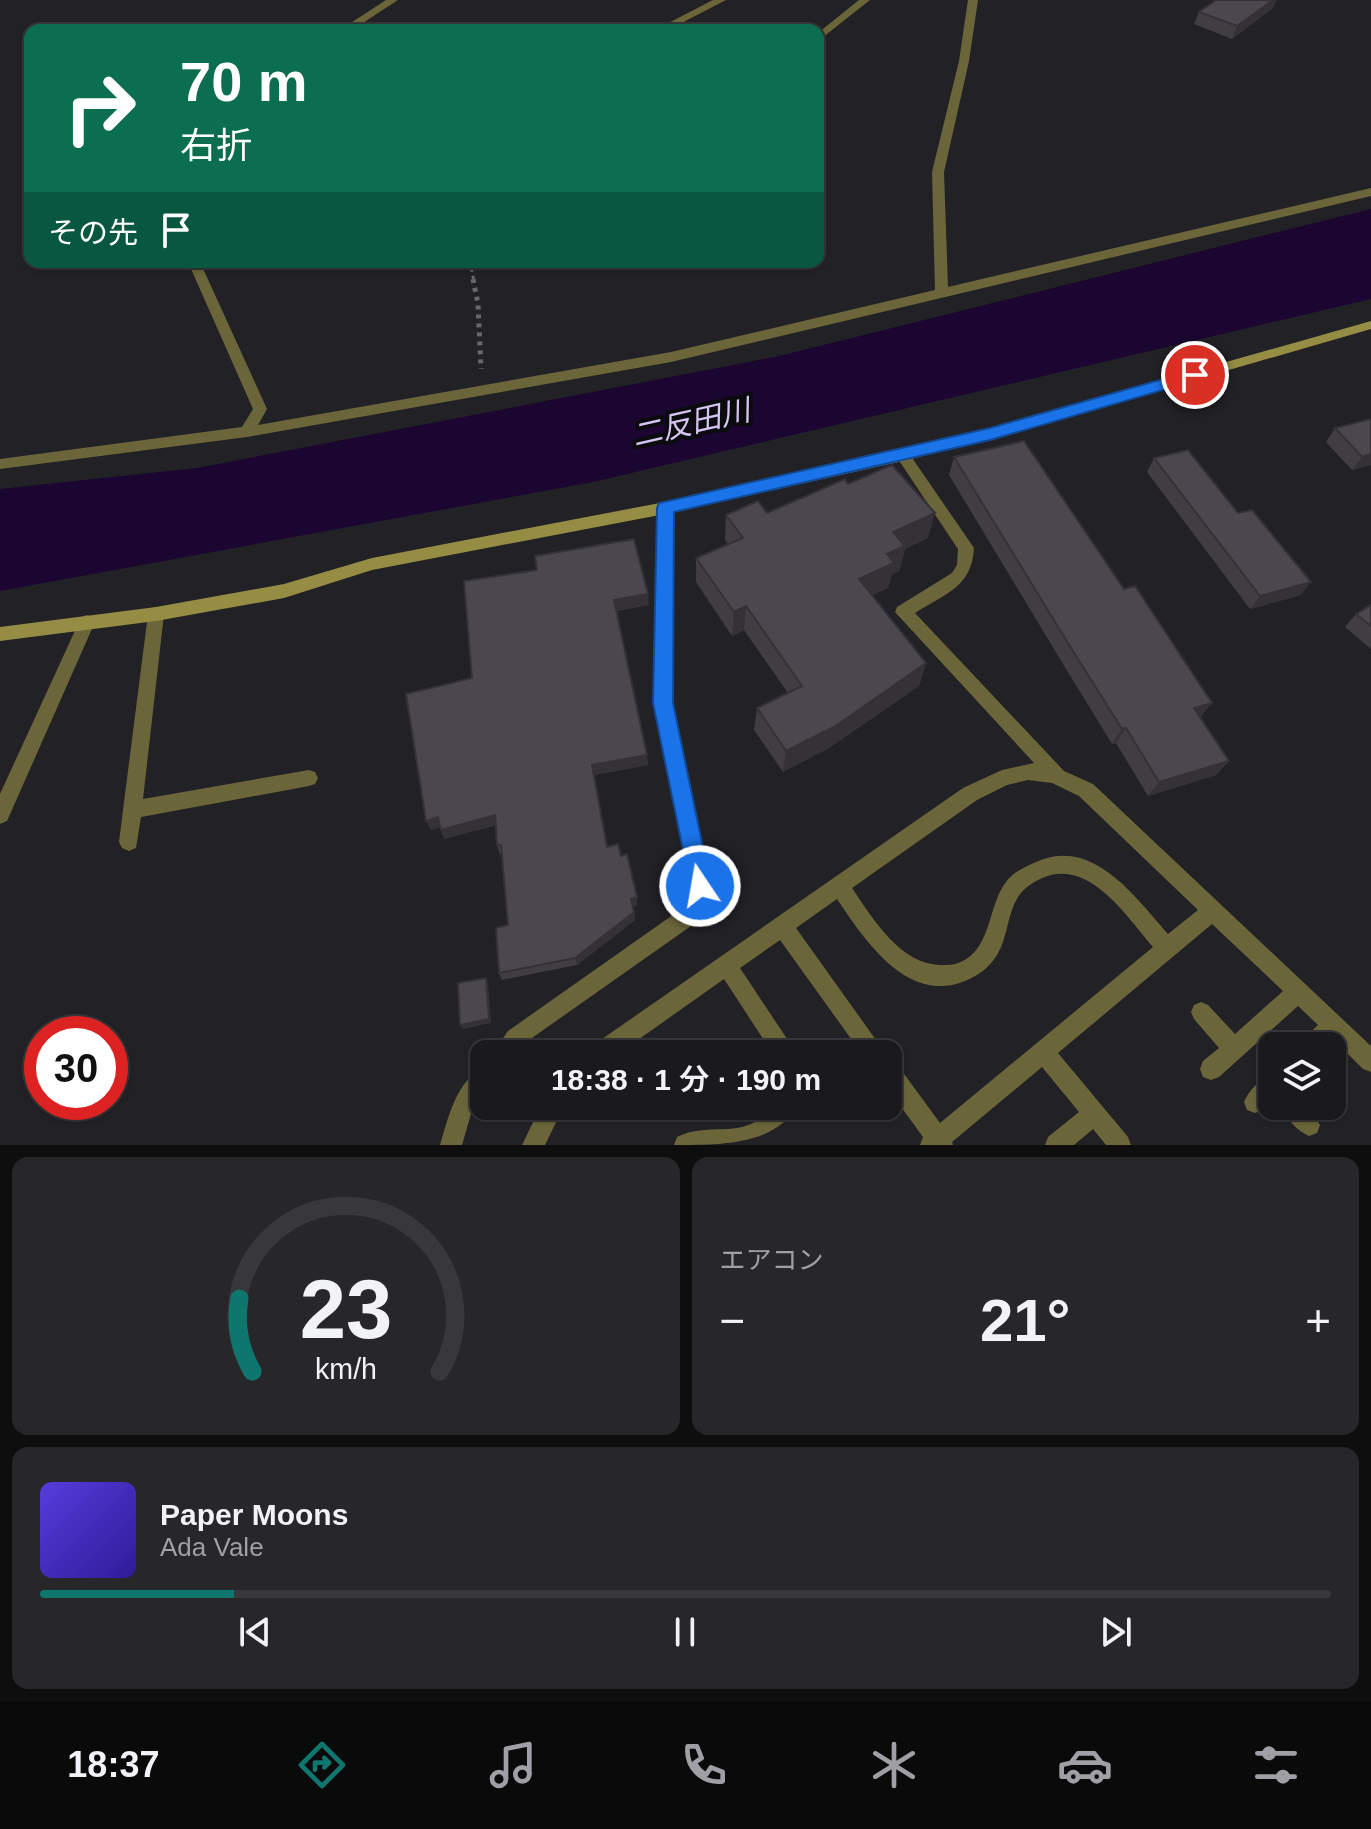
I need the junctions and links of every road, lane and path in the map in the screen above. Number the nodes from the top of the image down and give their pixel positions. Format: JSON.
{"nodes":[{"id":1,"x":393,"y":0,"type":"edge"},
{"id":2,"x":721,"y":0,"type":"edge"},
{"id":3,"x":865,"y":0,"type":"edge"},
{"id":4,"x":973,"y":0,"type":"edge"},
{"id":5,"x":355,"y":24,"type":"edge"},
{"id":6,"x":672,"y":24,"type":"edge"},
{"id":7,"x":824,"y":33,"type":"edge"},
{"id":8,"x":1371,"y":192,"type":"edge"},
{"id":9,"x":197,"y":268,"type":"edge"},
{"id":10,"x":471,"y":268,"type":"edge"},
{"id":11,"x":942,"y":294,"type":"junction"},
{"id":12,"x":1371,"y":325,"type":"edge"},
{"id":13,"x":482,"y":390,"type":"junction"},
{"id":14,"x":247,"y":432,"type":"junction"},
{"id":15,"x":903,"y":456,"type":"junction"},
{"id":16,"x":0,"y":464,"type":"edge"},
{"id":17,"x":665,"y":508,"type":"junction"},
{"id":18,"x":156,"y":614,"type":"junction"},
{"id":19,"x":87,"y":622,"type":"junction"},
{"id":20,"x":0,"y":634,"type":"edge"},
{"id":21,"x":1056,"y":774,"type":"junction"},
{"id":22,"x":309,"y":778,"type":"dead end"},
{"id":23,"x":132,"y":810,"type":"junction"},
{"id":24,"x":0,"y":815,"type":"edge"},
{"id":25,"x":129,"y":842,"type":"dead end"},
{"id":26,"x":839,"y":886,"type":"junction"},
{"id":27,"x":1212,"y":911,"type":"junction"},
{"id":28,"x":782,"y":926,"type":"junction"},
{"id":29,"x":1167,"y":948,"type":"junction"},
{"id":30,"x":726,"y":965,"type":"junction"},
{"id":31,"x":1298,"y":992,"type":"junction"},
{"id":32,"x":1201,"y":1012,"type":"dead end"},
{"id":33,"x":1333,"y":1026,"type":"junction"},
{"id":34,"x":1327,"y":1032,"type":"edge"},
{"id":35,"x":514,"y":1040,"type":"edge"},
{"id":36,"x":620,"y":1040,"type":"edge"},
{"id":37,"x":777,"y":1040,"type":"edge"},
{"id":38,"x":865,"y":1040,"type":"edge"},
{"id":39,"x":1234,"y":1049,"type":"junction"},
{"id":40,"x":1043,"y":1051,"type":"junction"},
{"id":41,"x":1371,"y":1061,"type":"edge"},
{"id":42,"x":1211,"y":1069,"type":"dead end"},
{"id":43,"x":902,"y":1092,"type":"edge"},
{"id":44,"x":470,"y":1097,"type":"edge"},
{"id":45,"x":1258,"y":1099,"type":"edge"},
{"id":46,"x":1255,"y":1102,"type":"dead end"},
{"id":47,"x":1094,"y":1114,"type":"junction"},
{"id":48,"x":546,"y":1120,"type":"edge"},
{"id":49,"x":550,"y":1120,"type":"edge"},
{"id":50,"x":778,"y":1120,"type":"edge"},
{"id":51,"x":1305,"y":1120,"type":"edge"},
{"id":52,"x":1309,"y":1125,"type":"dead end"},
{"id":53,"x":1112,"y":1142,"type":"edge"},
{"id":54,"x":937,"y":1143,"type":"edge"},
{"id":55,"x":451,"y":1145,"type":"edge"},
{"id":56,"x":533,"y":1145,"type":"edge"},
{"id":57,"x":545,"y":1145,"type":"edge"},
{"id":58,"x":685,"y":1145,"type":"edge"},
{"id":59,"x":1056,"y":1145,"type":"edge"}],
"edges":[{"from":1,"to":5,"type":"street"},
{"from":2,"to":6,"type":"street"},
{"from":3,"to":7,"type":"street"},
{"from":4,"to":11,"type":"street"},
{"from":8,"to":11,"type":"street"},
{"from":9,"to":14,"type":"street"},
{"from":10,"to":13,"type":"path"},
{"from":11,"to":13,"type":"street"},
{"from":12,"to":15,"type":"street"},
{"from":13,"to":14,"type":"street"},
{"from":14,"to":16,"type":"street"},
{"from":15,"to":17,"type":"street"},
{"from":15,"to":21,"type":"street"},
{"from":17,"to":18,"type":"street"},
{"from":17,"to":35,"type":"street"},
{"from":18,"to":19,"type":"street"},
{"from":18,"to":23,"type":"street"},
{"from":19,"to":20,"type":"street"},
{"from":19,"to":24,"type":"street"},
{"from":21,"to":26,"type":"street"},
{"from":21,"to":27,"type":"street"},
{"from":22,"to":23,"type":"street"},
{"from":23,"to":25,"type":"street"},
{"from":26,"to":28,"type":"street"},
{"from":26,"to":29,"type":"street"},
{"from":27,"to":29,"type":"street"},
{"from":27,"to":31,"type":"street"},
{"from":28,"to":30,"type":"street"},
{"from":28,"to":38,"type":"street"},
{"from":29,"to":40,"type":"street"},
{"from":30,"to":36,"type":"street"},
{"from":30,"to":37,"type":"street"},
{"from":31,"to":33,"type":"street"},
{"from":31,"to":39,"type":"street"},
{"from":32,"to":39,"type":"street"},
{"from":33,"to":34,"type":"street"},
{"from":33,"to":41,"type":"street"},
{"from":39,"to":42,"type":"street"},
{"from":40,"to":47,"type":"street"},
{"from":40,"to":54,"type":"street"},
{"from":43,"to":54,"type":"street"},
{"from":44,"to":55,"type":"street"},
{"from":45,"to":46,"type":"street"},
{"from":47,"to":53,"type":"street"},
{"from":47,"to":59,"type":"street"},
{"from":48,"to":56,"type":"street"},
{"from":49,"to":57,"type":"street"},
{"from":50,"to":58,"type":"street"},
{"from":51,"to":52,"type":"street"}]}
